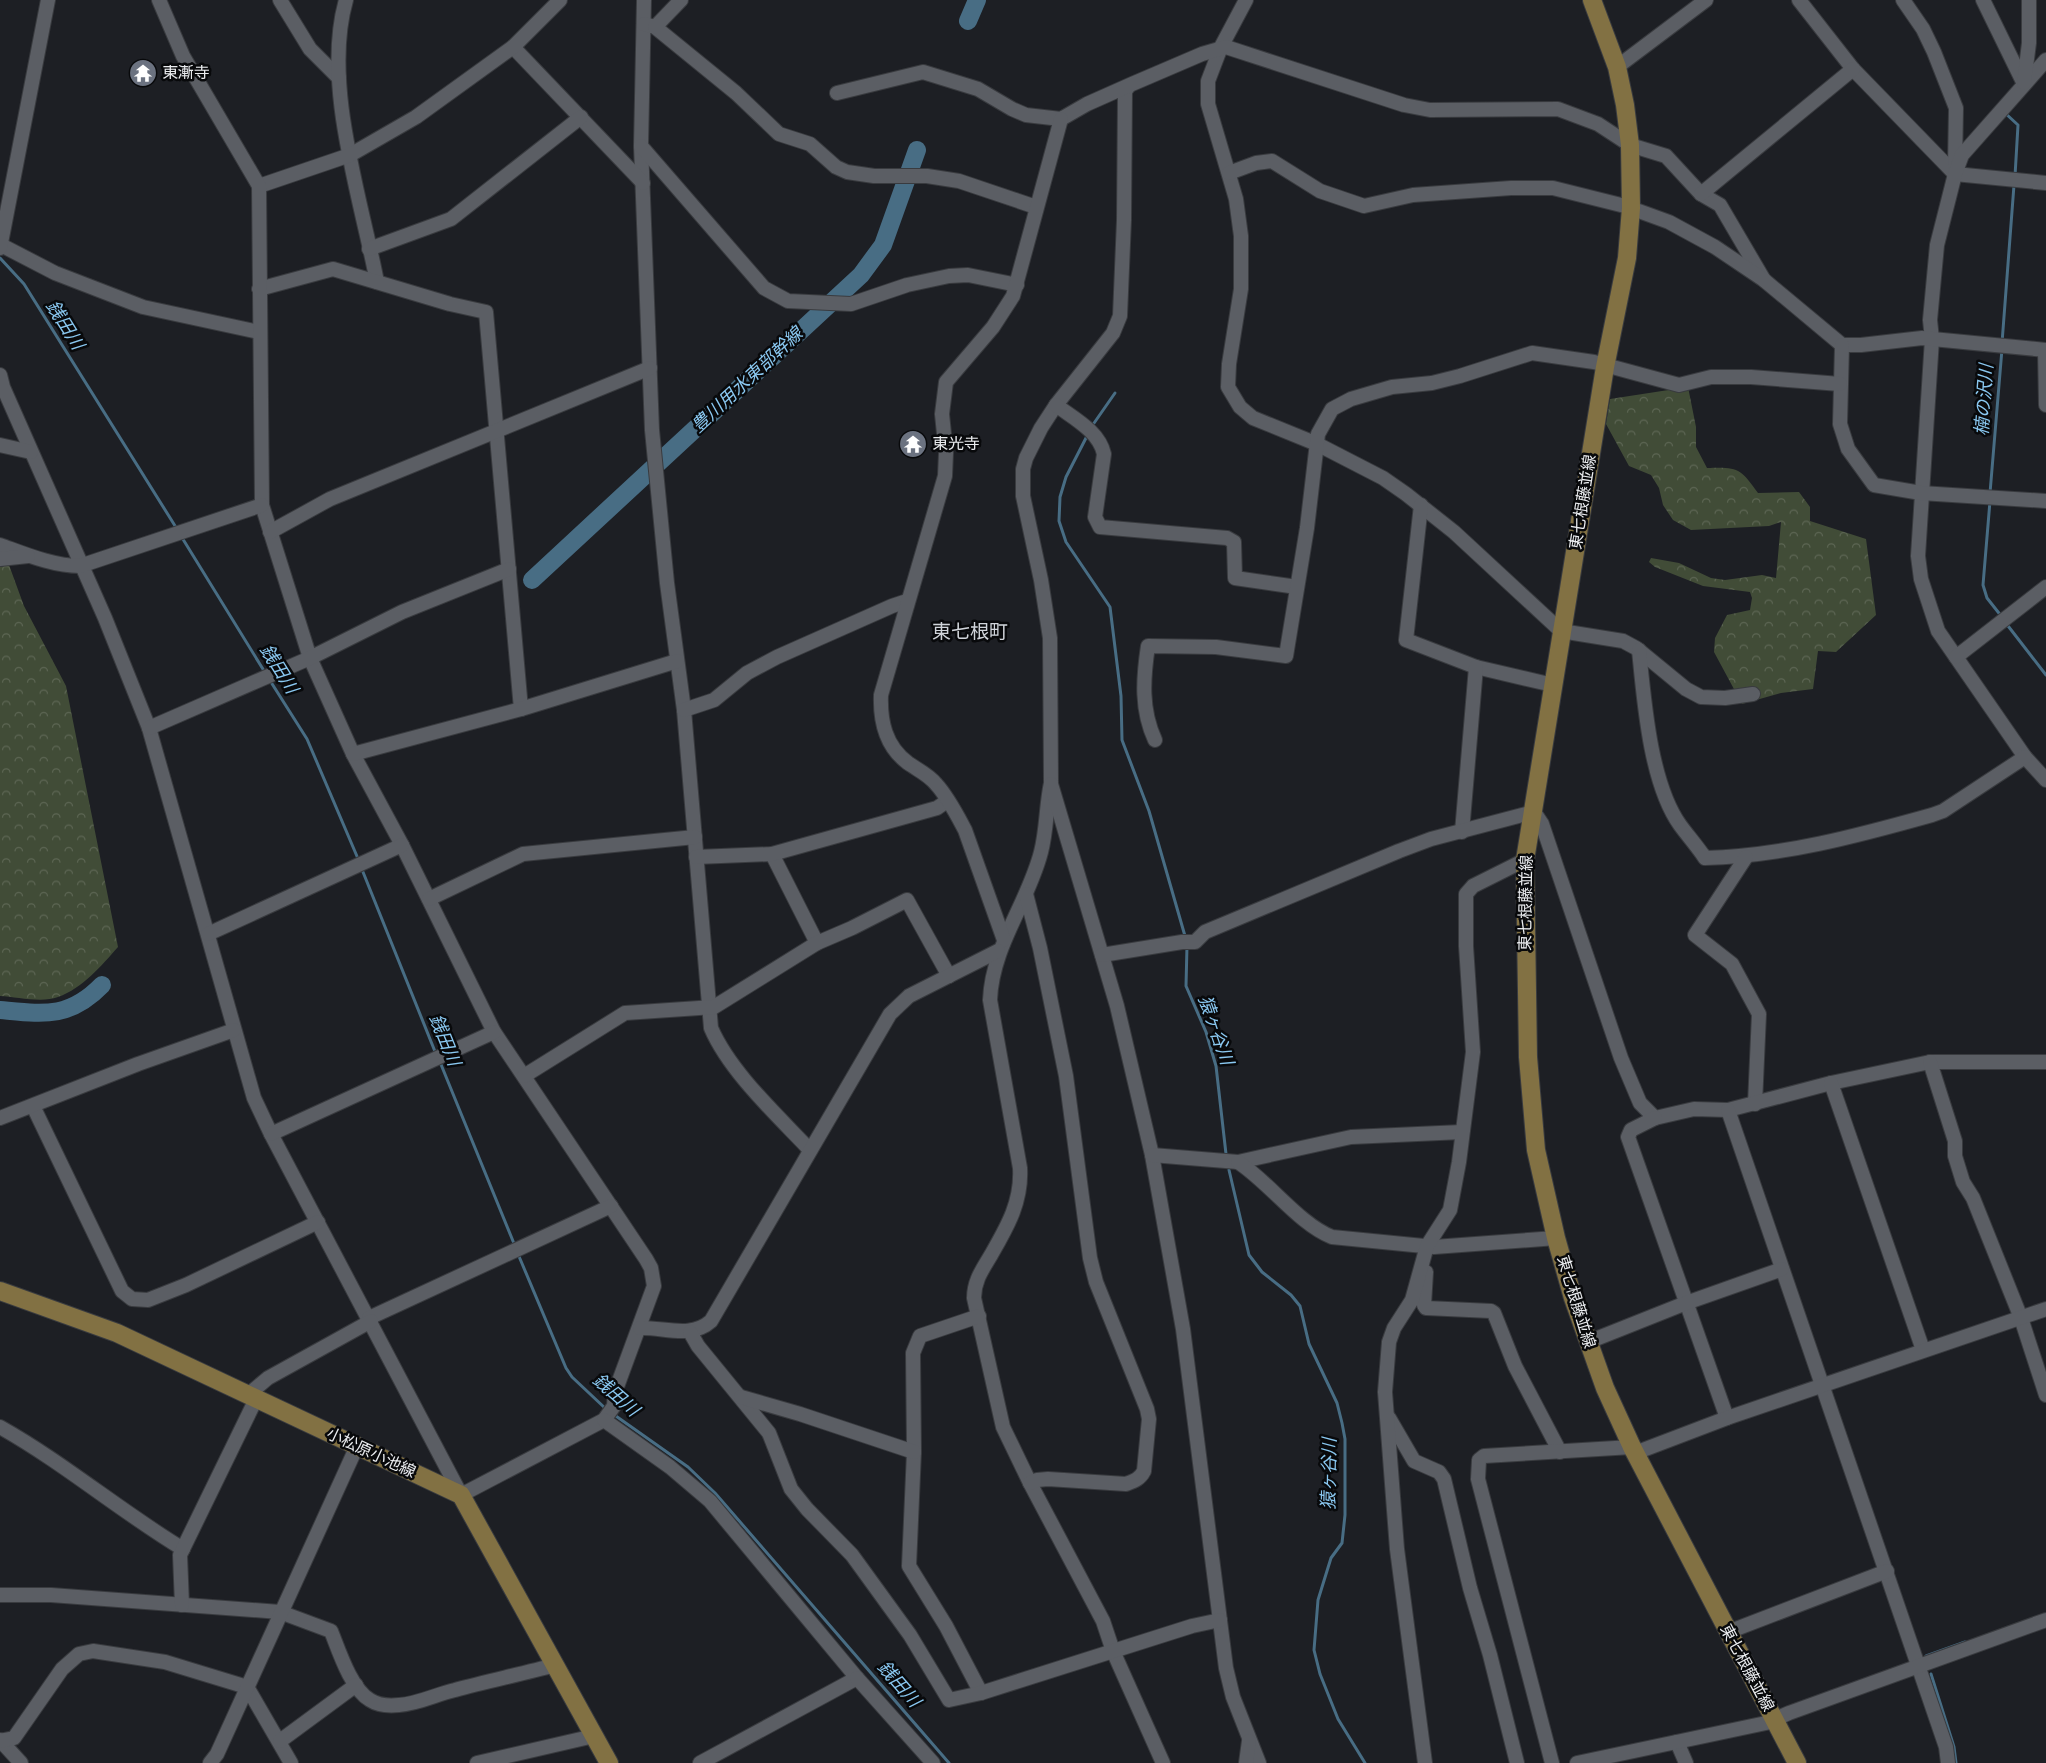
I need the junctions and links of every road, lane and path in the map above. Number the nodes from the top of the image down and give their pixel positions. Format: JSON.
{"nodes":[{"id":1,"x":48,"y":0,"type":"edge"},
{"id":2,"x":159,"y":0,"type":"edge"},
{"id":3,"x":280,"y":0,"type":"edge"},
{"id":4,"x":346,"y":0,"type":"edge"},
{"id":5,"x":560,"y":0,"type":"edge"},
{"id":6,"x":644,"y":0,"type":"edge"},
{"id":7,"x":681,"y":0,"type":"edge"},
{"id":8,"x":1246,"y":0,"type":"edge"},
{"id":9,"x":1592,"y":0,"type":"edge"},
{"id":10,"x":1706,"y":0,"type":"edge"},
{"id":11,"x":1799,"y":0,"type":"edge"},
{"id":12,"x":1903,"y":0,"type":"edge"},
{"id":13,"x":1982,"y":0,"type":"edge"},
{"id":14,"x":2029,"y":0,"type":"edge"},
{"id":15,"x":650,"y":26,"type":"junction"},
{"id":16,"x":513,"y":47,"type":"junction"},
{"id":17,"x":1221,"y":47,"type":"junction"},
{"id":18,"x":2046,"y":60,"type":"edge"},
{"id":19,"x":1617,"y":67,"type":"junction"},
{"id":20,"x":1853,"y":69,"type":"junction"},
{"id":21,"x":339,"y":78,"type":"junction"},
{"id":22,"x":2024,"y":84,"type":"junction"},
{"id":23,"x":1128,"y":87,"type":"junction"},
{"id":24,"x":837,"y":93,"type":"dead end"},
{"id":25,"x":581,"y":118,"type":"junction"},
{"id":26,"x":1061,"y":119,"type":"junction"},
{"id":27,"x":1630,"y":145,"type":"junction"},
{"id":28,"x":641,"y":146,"type":"junction"},
{"id":29,"x":350,"y":155,"type":"junction"},
{"id":30,"x":1229,"y":173,"type":"junction"},
{"id":31,"x":1955,"y":174,"type":"junction"},
{"id":32,"x":643,"y":183,"type":"junction"},
{"id":33,"x":2046,"y":183,"type":"edge"},
{"id":34,"x":259,"y":186,"type":"junction"},
{"id":35,"x":1701,"y":194,"type":"junction"},
{"id":36,"x":1036,"y":207,"type":"junction"},
{"id":37,"x":1631,"y":208,"type":"junction"},
{"id":38,"x":0,"y":247,"type":"edge"},
{"id":39,"x":370,"y":249,"type":"junction"},
{"id":40,"x":1764,"y":280,"type":"junction"},
{"id":41,"x":377,"y":282,"type":"junction"},
{"id":42,"x":1016,"y":285,"type":"junction"},
{"id":43,"x":259,"y":289,"type":"junction"},
{"id":44,"x":259,"y":332,"type":"junction"},
{"id":45,"x":1932,"y":339,"type":"junction"},
{"id":46,"x":1842,"y":345,"type":"junction"},
{"id":47,"x":2045,"y":350,"type":"edge"},
{"id":48,"x":1605,"y":367,"type":"junction"},
{"id":49,"x":650,"y":368,"type":"junction"},
{"id":50,"x":0,"y":374,"type":"edge"},
{"id":51,"x":1840,"y":384,"type":"junction"},
{"id":52,"x":1056,"y":404,"type":"junction"},
{"id":53,"x":2046,"y":405,"type":"edge"},
{"id":54,"x":497,"y":429,"type":"junction"},
{"id":55,"x":1317,"y":444,"type":"junction"},
{"id":56,"x":0,"y":445,"type":"edge"},
{"id":57,"x":31,"y":452,"type":"junction"},
{"id":58,"x":1921,"y":493,"type":"junction"},
{"id":59,"x":2046,"y":501,"type":"edge"},
{"id":60,"x":262,"y":505,"type":"junction"},
{"id":61,"x":1420,"y":505,"type":"junction"},
{"id":62,"x":270,"y":532,"type":"junction"},
{"id":63,"x":0,"y":545,"type":"edge"},
{"id":64,"x":31,"y":556,"type":"junction"},
{"id":65,"x":0,"y":559,"type":"edge"},
{"id":66,"x":80,"y":566,"type":"junction"},
{"id":67,"x":509,"y":569,"type":"junction"},
{"id":68,"x":1297,"y":586,"type":"junction"},
{"id":69,"x":2046,"y":587,"type":"edge"},
{"id":70,"x":907,"y":601,"type":"junction"},
{"id":71,"x":1561,"y":631,"type":"junction"},
{"id":72,"x":1639,"y":650,"type":"junction"},
{"id":73,"x":1956,"y":657,"type":"junction"},
{"id":74,"x":310,"y":658,"type":"junction"},
{"id":75,"x":677,"y":661,"type":"junction"},
{"id":76,"x":1476,"y":667,"type":"junction"},
{"id":77,"x":1553,"y":685,"type":"junction"},
{"id":78,"x":1753,"y":694,"type":"dead end"},
{"id":79,"x":521,"y":709,"type":"junction"},
{"id":80,"x":684,"y":710,"type":"junction"},
{"id":81,"x":149,"y":728,"type":"junction"},
{"id":82,"x":1155,"y":740,"type":"dead end"},
{"id":83,"x":353,"y":754,"type":"junction"},
{"id":84,"x":2025,"y":757,"type":"junction"},
{"id":85,"x":2046,"y":780,"type":"edge"},
{"id":86,"x":1051,"y":783,"type":"junction"},
{"id":87,"x":947,"y":801,"type":"junction"},
{"id":88,"x":1534,"y":812,"type":"junction"},
{"id":89,"x":1462,"y":832,"type":"junction"},
{"id":90,"x":695,"y":837,"type":"junction"},
{"id":91,"x":402,"y":845,"type":"junction"},
{"id":92,"x":772,"y":854,"type":"junction"},
{"id":93,"x":696,"y":856,"type":"junction"},
{"id":94,"x":1746,"y":857,"type":"junction"},
{"id":95,"x":1526,"y":860,"type":"junction"},
{"id":96,"x":1026,"y":894,"type":"junction"},
{"id":97,"x":428,"y":899,"type":"junction"},
{"id":98,"x":208,"y":934,"type":"junction"},
{"id":99,"x":817,"y":943,"type":"junction"},
{"id":100,"x":1001,"y":946,"type":"junction"},
{"id":101,"x":1102,"y":955,"type":"junction"},
{"id":102,"x":949,"y":976,"type":"junction"},
{"id":103,"x":710,"y":1008,"type":"junction"},
{"id":104,"x":234,"y":1030,"type":"junction"},
{"id":105,"x":494,"y":1032,"type":"junction"},
{"id":106,"x":1930,"y":1062,"type":"junction"},
{"id":107,"x":2046,"y":1062,"type":"edge"},
{"id":108,"x":524,"y":1076,"type":"junction"},
{"id":109,"x":1831,"y":1083,"type":"junction"},
{"id":110,"x":1755,"y":1104,"type":"junction"},
{"id":111,"x":33,"y":1106,"type":"junction"},
{"id":112,"x":1728,"y":1110,"type":"junction"},
{"id":113,"x":0,"y":1118,"type":"edge"},
{"id":114,"x":1655,"y":1118,"type":"junction"},
{"id":115,"x":1462,"y":1132,"type":"junction"},
{"id":116,"x":271,"y":1134,"type":"junction"},
{"id":117,"x":810,"y":1150,"type":"junction"},
{"id":118,"x":1152,"y":1155,"type":"junction"},
{"id":119,"x":1238,"y":1162,"type":"junction"},
{"id":120,"x":611,"y":1206,"type":"junction"},
{"id":121,"x":318,"y":1222,"type":"junction"},
{"id":122,"x":1556,"y":1238,"type":"junction"},
{"id":123,"x":1427,"y":1246,"type":"junction"},
{"id":124,"x":1782,"y":1269,"type":"junction"},
{"id":125,"x":0,"y":1291,"type":"edge"},
{"id":126,"x":1686,"y":1303,"type":"junction"},
{"id":127,"x":2046,"y":1309,"type":"edge"},
{"id":128,"x":978,"y":1316,"type":"junction"},
{"id":129,"x":2021,"y":1318,"type":"junction"},
{"id":130,"x":370,"y":1320,"type":"junction"},
{"id":131,"x":640,"y":1328,"type":"junction"},
{"id":132,"x":690,"y":1332,"type":"junction"},
{"id":133,"x":1588,"y":1342,"type":"junction"},
{"id":134,"x":1923,"y":1350,"type":"junction"},
{"id":135,"x":1825,"y":1386,"type":"junction"},
{"id":136,"x":2046,"y":1395,"type":"edge"},
{"id":137,"x":252,"y":1396,"type":"junction"},
{"id":138,"x":741,"y":1397,"type":"junction"},
{"id":139,"x":1387,"y":1413,"type":"junction"},
{"id":140,"x":1727,"y":1418,"type":"junction"},
{"id":141,"x":604,"y":1420,"type":"junction"},
{"id":142,"x":0,"y":1427,"type":"edge"},
{"id":143,"x":357,"y":1446,"type":"junction"},
{"id":144,"x":1633,"y":1450,"type":"junction"},
{"id":145,"x":914,"y":1452,"type":"junction"},
{"id":146,"x":1560,"y":1452,"type":"junction"},
{"id":147,"x":1030,"y":1483,"type":"junction"},
{"id":148,"x":461,"y":1495,"type":"junction"},
{"id":149,"x":183,"y":1549,"type":"junction"},
{"id":150,"x":1888,"y":1571,"type":"junction"},
{"id":151,"x":0,"y":1595,"type":"edge"},
{"id":152,"x":182,"y":1605,"type":"junction"},
{"id":153,"x":280,"y":1612,"type":"junction"},
{"id":154,"x":1220,"y":1620,"type":"junction"},
{"id":155,"x":2046,"y":1620,"type":"edge"},
{"id":156,"x":1728,"y":1632,"type":"junction"},
{"id":157,"x":1113,"y":1651,"type":"junction"},
{"id":158,"x":555,"y":1665,"type":"junction"},
{"id":159,"x":1919,"y":1666,"type":"junction"},
{"id":160,"x":858,"y":1678,"type":"junction"},
{"id":161,"x":356,"y":1685,"type":"junction"},
{"id":162,"x":247,"y":1687,"type":"junction"},
{"id":163,"x":981,"y":1693,"type":"junction"},
{"id":164,"x":1775,"y":1720,"type":"junction"},
{"id":165,"x":594,"y":1736,"type":"junction"},
{"id":166,"x":1249,"y":1738,"type":"junction"},
{"id":167,"x":0,"y":1740,"type":"edge"},
{"id":168,"x":280,"y":1741,"type":"junction"},
{"id":169,"x":1677,"y":1742,"type":"junction"},
{"id":170,"x":21,"y":1763,"type":"edge"},
{"id":171,"x":210,"y":1763,"type":"edge"},
{"id":172,"x":291,"y":1763,"type":"edge"},
{"id":173,"x":477,"y":1763,"type":"edge"},
{"id":174,"x":609,"y":1763,"type":"edge"},
{"id":175,"x":700,"y":1763,"type":"edge"},
{"id":176,"x":933,"y":1763,"type":"edge"},
{"id":177,"x":1163,"y":1763,"type":"edge"},
{"id":178,"x":1246,"y":1763,"type":"edge"},
{"id":179,"x":1259,"y":1763,"type":"edge"},
{"id":180,"x":1425,"y":1763,"type":"edge"},
{"id":181,"x":1517,"y":1763,"type":"edge"},
{"id":182,"x":1552,"y":1763,"type":"edge"},
{"id":183,"x":1577,"y":1763,"type":"edge"},
{"id":184,"x":1686,"y":1763,"type":"edge"},
{"id":185,"x":1797,"y":1763,"type":"edge"},
{"id":186,"x":1948,"y":1763,"type":"edge"}],
"edges":[{"from":1,"to":38,"type":"street"},
{"from":2,"to":34,"type":"street"},
{"from":3,"to":21,"type":"street"},
{"from":4,"to":21,"type":"street"},
{"from":5,"to":16,"type":"street"},
{"from":6,"to":15,"type":"street"},
{"from":7,"to":15,"type":"street"},
{"from":8,"to":17,"type":"street"},
{"from":9,"to":19,"type":"main road","name":"東七根藤並線"},
{"from":10,"to":19,"type":"street"},
{"from":11,"to":20,"type":"street"},
{"from":12,"to":31,"type":"street"},
{"from":13,"to":22,"type":"street"},
{"from":14,"to":22,"type":"street"},
{"from":15,"to":28,"type":"street"},
{"from":15,"to":36,"type":"street"},
{"from":16,"to":25,"type":"street"},
{"from":16,"to":29,"type":"street"},
{"from":17,"to":23,"type":"street"},
{"from":17,"to":27,"type":"street"},
{"from":17,"to":30,"type":"street"},
{"from":18,"to":22,"type":"street"},
{"from":19,"to":27,"type":"main road","name":"東七根藤並線"},
{"from":20,"to":31,"type":"street"},
{"from":20,"to":35,"type":"street"},
{"from":21,"to":29,"type":"street"},
{"from":22,"to":31,"type":"street"},
{"from":23,"to":26,"type":"street"},
{"from":23,"to":52,"type":"street"},
{"from":24,"to":26,"type":"street"},
{"from":25,"to":32,"type":"street"},
{"from":25,"to":39,"type":"street"},
{"from":26,"to":36,"type":"street"},
{"from":27,"to":35,"type":"street"},
{"from":27,"to":37,"type":"main road","name":"東七根藤並線"},
{"from":28,"to":32,"type":"street"},
{"from":28,"to":42,"type":"street"},
{"from":29,"to":34,"type":"street"},
{"from":29,"to":39,"type":"street"},
{"from":30,"to":37,"type":"street"},
{"from":30,"to":55,"type":"street"},
{"from":31,"to":33,"type":"street"},
{"from":31,"to":45,"type":"street"},
{"from":32,"to":49,"type":"street"},
{"from":34,"to":43,"type":"street"},
{"from":35,"to":40,"type":"street"},
{"from":36,"to":42,"type":"street"},
{"from":37,"to":40,"type":"street"},
{"from":37,"to":48,"type":"main road","name":"東七根藤並線"},
{"from":38,"to":44,"type":"street"},
{"from":39,"to":41,"type":"street"},
{"from":40,"to":46,"type":"street"},
{"from":41,"to":43,"type":"street"},
{"from":41,"to":54,"type":"street"},
{"from":42,"to":70,"type":"street"},
{"from":43,"to":44,"type":"street"},
{"from":44,"to":60,"type":"street"},
{"from":45,"to":46,"type":"street"},
{"from":45,"to":47,"type":"street"},
{"from":45,"to":58,"type":"street"},
{"from":46,"to":51,"type":"street"},
{"from":47,"to":53,"type":"street"},
{"from":48,"to":51,"type":"street"},
{"from":48,"to":55,"type":"street"},
{"from":48,"to":71,"type":"main road","name":"東七根藤並線"},
{"from":49,"to":54,"type":"street"},
{"from":49,"to":75,"type":"street"},
{"from":50,"to":57,"type":"street"},
{"from":51,"to":58,"type":"street"},
{"from":52,"to":68,"type":"street"},
{"from":52,"to":86,"type":"street"},
{"from":54,"to":62,"type":"street"},
{"from":54,"to":67,"type":"street"},
{"from":55,"to":61,"type":"street"},
{"from":55,"to":68,"type":"street"},
{"from":56,"to":57,"type":"street"},
{"from":57,"to":66,"type":"street"},
{"from":58,"to":59,"type":"street"},
{"from":58,"to":73,"type":"street"},
{"from":60,"to":62,"type":"street"},
{"from":60,"to":66,"type":"street"},
{"from":61,"to":71,"type":"street"},
{"from":61,"to":76,"type":"street"},
{"from":62,"to":74,"type":"street"},
{"from":63,"to":64,"type":"street"},
{"from":64,"to":65,"type":"street"},
{"from":64,"to":66,"type":"street"},
{"from":66,"to":81,"type":"street"},
{"from":67,"to":74,"type":"street"},
{"from":67,"to":79,"type":"street"},
{"from":68,"to":82,"type":"street"},
{"from":69,"to":73,"type":"street"},
{"from":70,"to":80,"type":"street"},
{"from":70,"to":87,"type":"street"},
{"from":71,"to":72,"type":"street"},
{"from":71,"to":77,"type":"main road","name":"東七根藤並線"},
{"from":72,"to":78,"type":"street"},
{"from":72,"to":94,"type":"street"},
{"from":73,"to":84,"type":"street"},
{"from":74,"to":81,"type":"street"},
{"from":74,"to":83,"type":"street"},
{"from":75,"to":79,"type":"street"},
{"from":75,"to":80,"type":"street"},
{"from":76,"to":77,"type":"street"},
{"from":76,"to":89,"type":"street"},
{"from":77,"to":88,"type":"main road","name":"東七根藤並線"},
{"from":79,"to":83,"type":"street"},
{"from":80,"to":90,"type":"street"},
{"from":81,"to":98,"type":"street"},
{"from":83,"to":91,"type":"street"},
{"from":84,"to":85,"type":"street"},
{"from":84,"to":94,"type":"street"},
{"from":86,"to":96,"type":"street"},
{"from":86,"to":101,"type":"street"},
{"from":87,"to":92,"type":"street"},
{"from":87,"to":100,"type":"street"},
{"from":88,"to":89,"type":"street"},
{"from":88,"to":95,"type":"main road","name":"東七根藤並線"},
{"from":88,"to":114,"type":"street"},
{"from":89,"to":101,"type":"street"},
{"from":90,"to":93,"type":"street"},
{"from":90,"to":97,"type":"street"},
{"from":91,"to":97,"type":"street"},
{"from":91,"to":98,"type":"street"},
{"from":92,"to":93,"type":"street"},
{"from":92,"to":99,"type":"street"},
{"from":93,"to":103,"type":"street"},
{"from":94,"to":110,"type":"street"},
{"from":95,"to":115,"type":"street"},
{"from":95,"to":122,"type":"main road","name":"東七根藤並線"},
{"from":96,"to":100,"type":"street"},
{"from":96,"to":147,"type":"street"},
{"from":97,"to":105,"type":"street"},
{"from":98,"to":104,"type":"street"},
{"from":99,"to":102,"type":"street"},
{"from":99,"to":103,"type":"street"},
{"from":100,"to":102,"type":"street"},
{"from":100,"to":128,"type":"street"},
{"from":101,"to":118,"type":"street"},
{"from":102,"to":117,"type":"street"},
{"from":103,"to":108,"type":"street"},
{"from":103,"to":117,"type":"street"},
{"from":104,"to":111,"type":"street"},
{"from":104,"to":116,"type":"street"},
{"from":105,"to":108,"type":"street"},
{"from":105,"to":116,"type":"street"},
{"from":106,"to":107,"type":"street"},
{"from":106,"to":109,"type":"street"},
{"from":106,"to":129,"type":"street"},
{"from":108,"to":120,"type":"street"},
{"from":109,"to":110,"type":"street"},
{"from":109,"to":134,"type":"street"},
{"from":110,"to":112,"type":"street"},
{"from":111,"to":113,"type":"street"},
{"from":111,"to":121,"type":"street"},
{"from":112,"to":114,"type":"street"},
{"from":112,"to":124,"type":"street"},
{"from":114,"to":126,"type":"street"},
{"from":115,"to":119,"type":"street"},
{"from":115,"to":123,"type":"street"},
{"from":116,"to":121,"type":"street"},
{"from":117,"to":132,"type":"street"},
{"from":118,"to":119,"type":"street"},
{"from":118,"to":154,"type":"street"},
{"from":119,"to":123,"type":"street"},
{"from":120,"to":130,"type":"street"},
{"from":120,"to":131,"type":"street"},
{"from":121,"to":130,"type":"street"},
{"from":122,"to":123,"type":"street"},
{"from":122,"to":133,"type":"main road","name":"東七根藤並線"},
{"from":123,"to":139,"type":"street"},
{"from":123,"to":146,"type":"street"},
{"from":124,"to":126,"type":"street"},
{"from":124,"to":135,"type":"street"},
{"from":125,"to":137,"type":"main road","name":"小松原小池線"},
{"from":126,"to":133,"type":"street"},
{"from":126,"to":140,"type":"street"},
{"from":127,"to":129,"type":"street"},
{"from":128,"to":145,"type":"street"},
{"from":128,"to":147,"type":"street"},
{"from":129,"to":134,"type":"street"},
{"from":129,"to":136,"type":"street"},
{"from":130,"to":137,"type":"street"},
{"from":130,"to":148,"type":"street"},
{"from":131,"to":132,"type":"street"},
{"from":131,"to":141,"type":"street"},
{"from":132,"to":138,"type":"street"},
{"from":133,"to":144,"type":"main road","name":"東七根藤並線"},
{"from":134,"to":135,"type":"street"},
{"from":135,"to":140,"type":"street"},
{"from":135,"to":150,"type":"street"},
{"from":137,"to":143,"type":"main road","name":"小松原小池線"},
{"from":137,"to":149,"type":"street"},
{"from":138,"to":145,"type":"street"},
{"from":138,"to":163,"type":"street"},
{"from":139,"to":180,"type":"street"},
{"from":139,"to":181,"type":"street"},
{"from":140,"to":144,"type":"street"},
{"from":141,"to":148,"type":"street"},
{"from":141,"to":160,"type":"street"},
{"from":142,"to":149,"type":"street"},
{"from":143,"to":148,"type":"main road","name":"小松原小池線"},
{"from":143,"to":153,"type":"street"},
{"from":144,"to":146,"type":"street"},
{"from":144,"to":156,"type":"main road","name":"東七根藤並線"},
{"from":145,"to":163,"type":"street"},
{"from":146,"to":182,"type":"street"},
{"from":147,"to":157,"type":"street"},
{"from":148,"to":158,"type":"main road"},
{"from":149,"to":152,"type":"street"},
{"from":150,"to":156,"type":"street"},
{"from":150,"to":159,"type":"street"},
{"from":151,"to":152,"type":"street"},
{"from":152,"to":153,"type":"street"},
{"from":153,"to":161,"type":"street"},
{"from":153,"to":162,"type":"street"},
{"from":154,"to":157,"type":"street"},
{"from":154,"to":166,"type":"street"},
{"from":155,"to":159,"type":"street"},
{"from":156,"to":164,"type":"main road","name":"東七根藤並線"},
{"from":157,"to":163,"type":"street"},
{"from":157,"to":177,"type":"street"},
{"from":158,"to":161,"type":"street"},
{"from":158,"to":165,"type":"main road"},
{"from":159,"to":164,"type":"street"},
{"from":159,"to":186,"type":"street"},
{"from":160,"to":175,"type":"street"},
{"from":160,"to":176,"type":"street"},
{"from":161,"to":168,"type":"street"},
{"from":162,"to":167,"type":"street"},
{"from":162,"to":168,"type":"street"},
{"from":162,"to":171,"type":"street"},
{"from":164,"to":169,"type":"street"},
{"from":164,"to":185,"type":"main road","name":"東七根藤並線"},
{"from":165,"to":173,"type":"street"},
{"from":165,"to":174,"type":"main road"},
{"from":166,"to":178,"type":"street"},
{"from":166,"to":179,"type":"street"},
{"from":167,"to":170,"type":"street"},
{"from":168,"to":172,"type":"street"},
{"from":169,"to":183,"type":"street"},
{"from":169,"to":184,"type":"street"}]}
